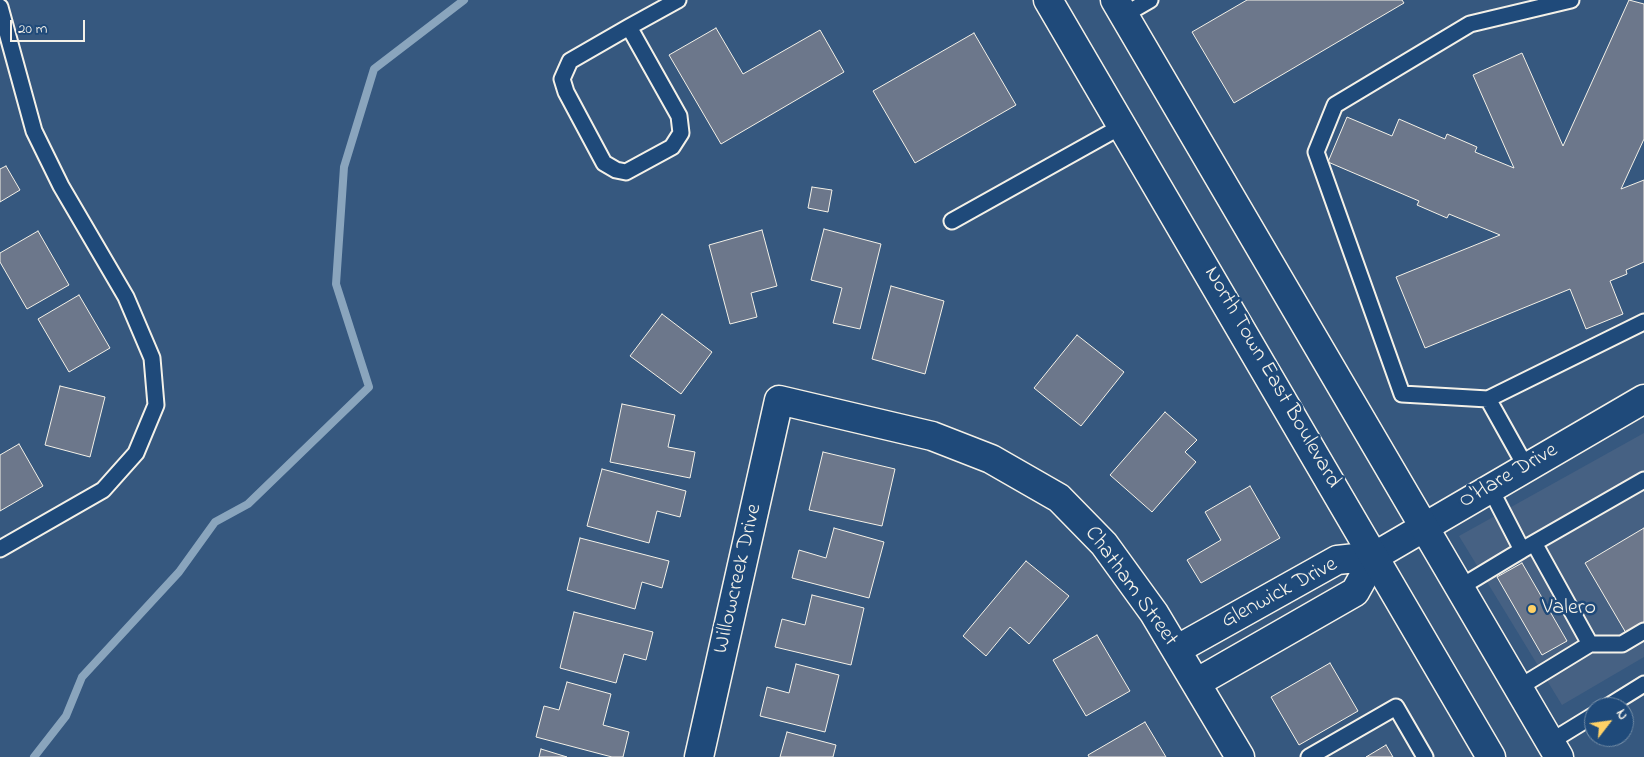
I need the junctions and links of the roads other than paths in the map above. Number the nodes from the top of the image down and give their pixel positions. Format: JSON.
{"nodes":[{"id":1,"x":678,"y":0,"type":"edge"},
{"id":2,"x":1048,"y":0,"type":"edge"},
{"id":3,"x":1150,"y":0,"type":"edge"},
{"id":4,"x":1571,"y":0,"type":"edge"},
{"id":5,"x":0,"y":7,"type":"edge"},
{"id":6,"x":1119,"y":7,"type":"edge"},
{"id":7,"x":629,"y":27,"type":"junction"},
{"id":8,"x":1122,"y":126,"type":"junction"},
{"id":9,"x":952,"y":222,"type":"dead end"},
{"id":10,"x":1644,"y":322,"type":"edge"},
{"id":11,"x":1488,"y":399,"type":"junction"},
{"id":12,"x":1644,"y":399,"type":"edge"},
{"id":13,"x":779,"y":400,"type":"joint"},
{"id":14,"x":1526,"y":467,"type":"junction"},
{"id":15,"x":1644,"y":480,"type":"edge"},
{"id":16,"x":1490,"y":488,"type":"junction"},
{"id":17,"x":1424,"y":527,"type":"junction"},
{"id":18,"x":1528,"y":546,"type":"junction"},
{"id":19,"x":0,"y":549,"type":"edge"},
{"id":20,"x":1375,"y":556,"type":"junction"},
{"id":21,"x":1459,"y":588,"type":"junction"},
{"id":22,"x":1644,"y":632,"type":"edge"},
{"id":23,"x":1590,"y":644,"type":"junction"},
{"id":24,"x":1176,"y":650,"type":"junction"},
{"id":25,"x":1196,"y":683,"type":"junction"},
{"id":26,"x":1644,"y":684,"type":"edge"},
{"id":27,"x":1518,"y":688,"type":"junction"},
{"id":28,"x":1623,"y":697,"type":"edge"},
{"id":29,"x":1584,"y":724,"type":"edge"},
{"id":30,"x":1554,"y":749,"type":"edge"},
{"id":31,"x":700,"y":757,"type":"edge"},
{"id":32,"x":1240,"y":757,"type":"edge"},
{"id":33,"x":1309,"y":757,"type":"edge"},
{"id":34,"x":1425,"y":757,"type":"edge"},
{"id":35,"x":1491,"y":757,"type":"edge"}],
"edges":[{"from":1,"to":7,"type":"lane"},
{"from":2,"to":8,"type":"street","name":"North Town East Boulevard"},
{"from":3,"to":6,"type":"lane"},
{"from":4,"to":11,"type":"lane"},
{"from":5,"to":19,"type":"lane"},
{"from":6,"to":17,"type":"street"},
{"from":7,"to":7,"type":"lane"},
{"from":8,"to":9,"type":"lane"},
{"from":8,"to":20,"type":"street","name":"North Town East Boulevard"},
{"from":10,"to":11,"type":"lane"},
{"from":11,"to":14,"type":"lane"},
{"from":12,"to":14,"type":"street","name":"O'Hare Drive"},
{"from":13,"to":24,"type":"street","name":"Chatham Street"},
{"from":13,"to":31,"type":"street","name":"Willowcreek Drive"},
{"from":14,"to":16,"type":"street","name":"O'Hare Drive"},
{"from":15,"to":18,"type":"lane"},
{"from":16,"to":17,"type":"street","name":"O'Hare Drive"},
{"from":16,"to":18,"type":"lane"},
{"from":17,"to":20,"type":"street","name":"O'Hare Drive"},
{"from":17,"to":21,"type":"street"},
{"from":18,"to":21,"type":"lane"},
{"from":18,"to":23,"type":"lane"},
{"from":20,"to":24,"type":"street","name":"Glenwick Drive"},
{"from":20,"to":25,"type":"street","name":"Glenwick Drive"},
{"from":20,"to":35,"type":"street","name":"North Town East Boulevard"},
{"from":21,"to":27,"type":"street"},
{"from":22,"to":23,"type":"lane"},
{"from":23,"to":27,"type":"lane"},
{"from":24,"to":25,"type":"street","name":"Chatham Street"},
{"from":25,"to":32,"type":"street","name":"Chatham Street"},
{"from":26,"to":28,"type":"lane"},
{"from":27,"to":30,"type":"street"},
{"from":29,"to":30,"type":"lane"},
{"from":33,"to":34,"type":"lane"}]}
